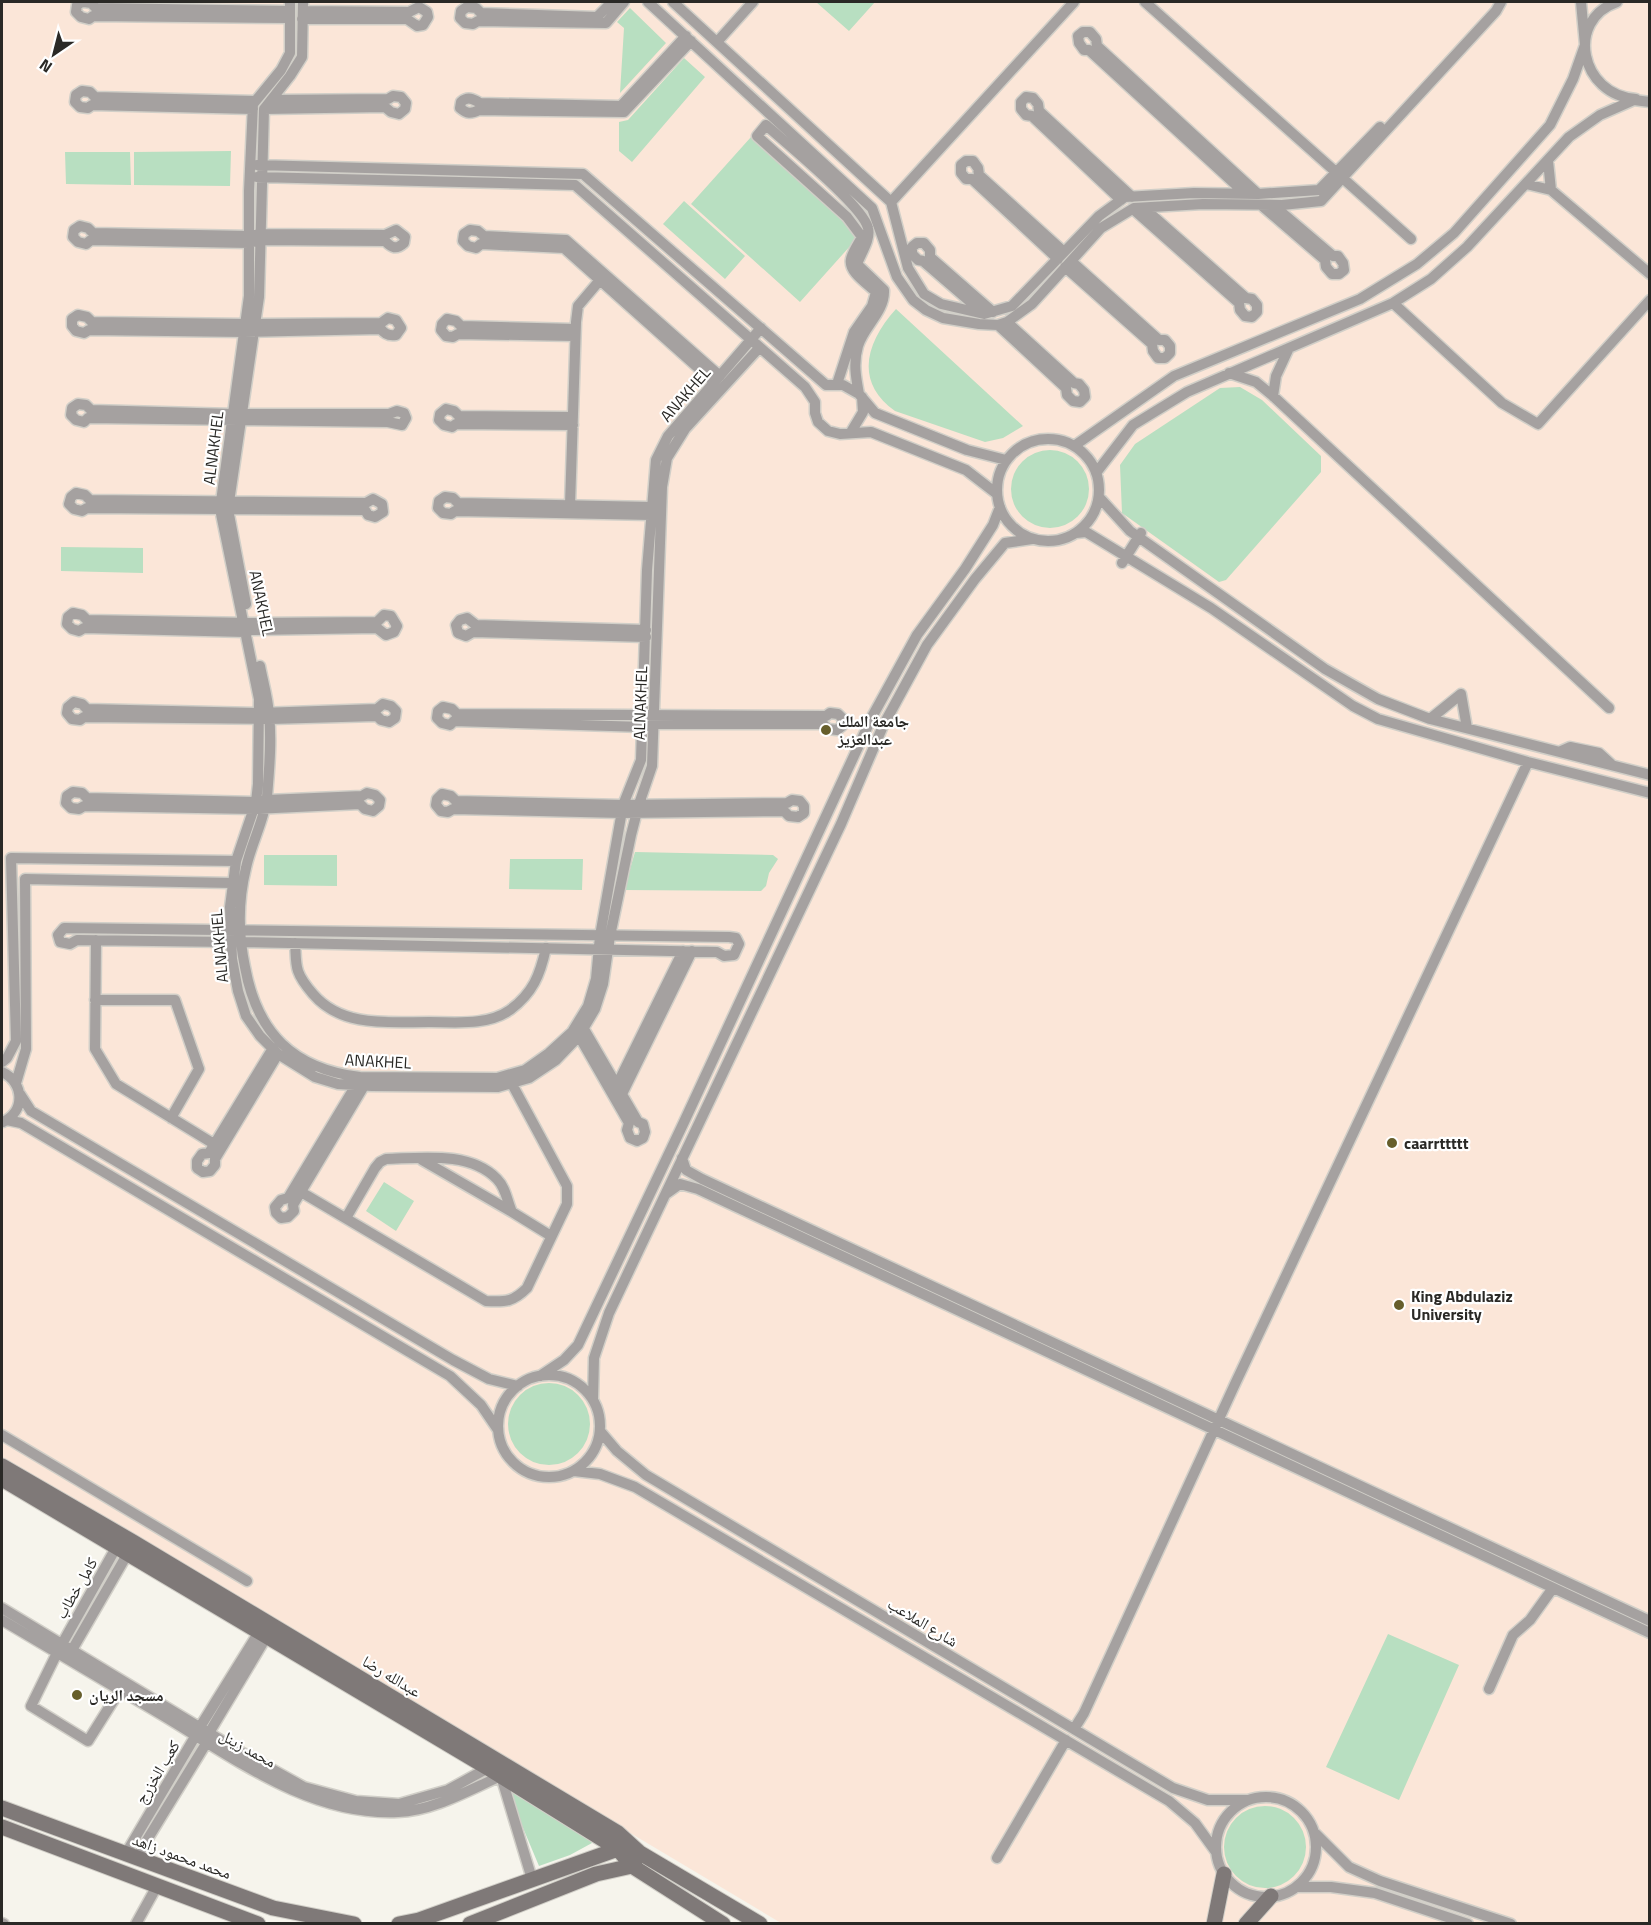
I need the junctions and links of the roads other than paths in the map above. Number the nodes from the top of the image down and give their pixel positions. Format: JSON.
{"nodes":[{"id":1,"x":83,"y":2,"type":"edge"},
{"id":2,"x":612,"y":2,"type":"edge"},
{"id":3,"x":624,"y":2,"type":"edge"},
{"id":4,"x":648,"y":2,"type":"edge"},
{"id":5,"x":673,"y":2,"type":"edge"},
{"id":6,"x":753,"y":2,"type":"edge"},
{"id":7,"x":1074,"y":2,"type":"edge"},
{"id":8,"x":1145,"y":2,"type":"edge"},
{"id":9,"x":1498,"y":2,"type":"edge"},
{"id":10,"x":1581,"y":2,"type":"edge"},
{"id":11,"x":1617,"y":2,"type":"edge"},
{"id":12,"x":290,"y":10,"type":"edge"},
{"id":13,"x":303,"y":10,"type":"edge"},
{"id":14,"x":690,"y":17,"type":"junction"},
{"id":15,"x":674,"y":26,"type":"junction"},
{"id":16,"x":688,"y":39,"type":"junction"},
{"id":17,"x":717,"y":42,"type":"junction"},
{"id":18,"x":1585,"y":45,"type":"junction"},
{"id":19,"x":1650,"y":98,"type":"edge"},
{"id":20,"x":1634,"y":100,"type":"junction"},
{"id":21,"x":1650,"y":102,"type":"edge"},
{"id":22,"x":261,"y":105,"type":"junction"},
{"id":23,"x":1548,"y":161,"type":"junction"},
{"id":24,"x":256,"y":171,"type":"junction"},
{"id":25,"x":1340,"y":176,"type":"junction"},
{"id":26,"x":1526,"y":184,"type":"junction"},
{"id":27,"x":1551,"y":190,"type":"junction"},
{"id":28,"x":1252,"y":194,"type":"junction"},
{"id":29,"x":1126,"y":198,"type":"junction"},
{"id":30,"x":891,"y":202,"type":"junction"},
{"id":31,"x":1261,"y":205,"type":"junction"},
{"id":32,"x":1273,"y":205,"type":"junction"},
{"id":33,"x":1138,"y":208,"type":"junction"},
{"id":34,"x":254,"y":238,"type":"junction"},
{"id":35,"x":1411,"y":239,"type":"dead end"},
{"id":36,"x":1065,"y":260,"type":"junction"},
{"id":37,"x":1650,"y":274,"type":"edge"},
{"id":38,"x":600,"y":280,"type":"junction"},
{"id":39,"x":1650,"y":300,"type":"edge"},
{"id":40,"x":1393,"y":303,"type":"junction"},
{"id":41,"x":989,"y":313,"type":"junction"},
{"id":42,"x":1003,"y":323,"type":"junction"},
{"id":43,"x":250,"y":328,"type":"junction"},
{"id":44,"x":761,"y":328,"type":"junction"},
{"id":45,"x":575,"y":333,"type":"junction"},
{"id":46,"x":755,"y":344,"type":"junction"},
{"id":47,"x":1289,"y":348,"type":"junction"},
{"id":48,"x":1229,"y":373,"type":"junction"},
{"id":49,"x":717,"y":379,"type":"junction"},
{"id":50,"x":832,"y":385,"type":"junction"},
{"id":51,"x":860,"y":396,"type":"junction"},
{"id":52,"x":1273,"y":396,"type":"junction"},
{"id":53,"x":815,"y":402,"type":"junction"},
{"id":54,"x":237,"y":417,"type":"junction"},
{"id":55,"x":573,"y":421,"type":"junction"},
{"id":56,"x":851,"y":432,"type":"junction"},
{"id":57,"x":1074,"y":446,"type":"junction"},
{"id":58,"x":1006,"y":460,"type":"junction"},
{"id":59,"x":1096,"y":473,"type":"junction"},
{"id":60,"x":997,"y":494,"type":"junction"},
{"id":61,"x":1099,"y":497,"type":"junction"},
{"id":62,"x":225,"y":505,"type":"junction"},
{"id":63,"x":570,"y":505,"type":"junction"},
{"id":64,"x":1000,"y":507,"type":"junction"},
{"id":65,"x":651,"y":511,"type":"junction"},
{"id":66,"x":1076,"y":533,"type":"junction"},
{"id":67,"x":1140,"y":535,"type":"junction"},
{"id":68,"x":1032,"y":539,"type":"junction"},
{"id":69,"x":1124,"y":560,"type":"junction"},
{"id":70,"x":248,"y":627,"type":"junction"},
{"id":71,"x":646,"y":634,"type":"junction"},
{"id":72,"x":1609,"y":708,"type":"dead end"},
{"id":73,"x":264,"y":716,"type":"junction"},
{"id":74,"x":1430,"y":719,"type":"junction"},
{"id":75,"x":649,"y":720,"type":"junction"},
{"id":76,"x":1467,"y":728,"type":"junction"},
{"id":77,"x":1528,"y":762,"type":"junction"},
{"id":78,"x":1650,"y":775,"type":"edge"},
{"id":79,"x":1650,"y":793,"type":"edge"},
{"id":80,"x":260,"y":805,"type":"junction"},
{"id":81,"x":638,"y":808,"type":"junction"},
{"id":82,"x":623,"y":809,"type":"junction"},
{"id":83,"x":236,"y":861,"type":"junction"},
{"id":84,"x":232,"y":883,"type":"junction"},
{"id":85,"x":605,"y":936,"type":"junction"},
{"id":86,"x":235,"y":937,"type":"junction"},
{"id":87,"x":96,"y":940,"type":"junction"},
{"id":88,"x":295,"y":943,"type":"junction"},
{"id":89,"x":546,"y":948,"type":"junction"},
{"id":90,"x":604,"y":950,"type":"junction"},
{"id":91,"x":688,"y":951,"type":"junction"},
{"id":92,"x":96,"y":1000,"type":"junction"},
{"id":93,"x":581,"y":1033,"type":"junction"},
{"id":94,"x":275,"y":1051,"type":"junction"},
{"id":95,"x":2,"y":1062,"type":"edge"},
{"id":96,"x":2,"y":1072,"type":"edge"},
{"id":97,"x":16,"y":1083,"type":"junction"},
{"id":98,"x":512,"y":1084,"type":"junction"},
{"id":99,"x":360,"y":1086,"type":"junction"},
{"id":100,"x":620,"y":1090,"type":"junction"},
{"id":101,"x":20,"y":1094,"type":"junction"},
{"id":102,"x":171,"y":1118,"type":"junction"},
{"id":103,"x":4,"y":1121,"type":"edge"},
{"id":104,"x":214,"y":1144,"type":"junction"},
{"id":105,"x":420,"y":1158,"type":"junction"},
{"id":106,"x":682,"y":1158,"type":"junction"},
{"id":107,"x":302,"y":1192,"type":"junction"},
{"id":108,"x":666,"y":1194,"type":"junction"},
{"id":109,"x":512,"y":1212,"type":"junction"},
{"id":110,"x":346,"y":1218,"type":"junction"},
{"id":111,"x":552,"y":1236,"type":"junction"},
{"id":112,"x":540,"y":1376,"type":"junction"},
{"id":113,"x":518,"y":1386,"type":"junction"},
{"id":114,"x":593,"y":1400,"type":"junction"},
{"id":115,"x":1217,"y":1426,"type":"junction"},
{"id":116,"x":498,"y":1430,"type":"junction"},
{"id":117,"x":600,"y":1431,"type":"junction"},
{"id":118,"x":2,"y":1435,"type":"edge"},
{"id":119,"x":2,"y":1466,"type":"edge"},
{"id":120,"x":574,"y":1471,"type":"junction"},
{"id":121,"x":2,"y":1479,"type":"edge"},
{"id":122,"x":122,"y":1550,"type":"junction"},
{"id":123,"x":247,"y":1581,"type":"dead end"},
{"id":124,"x":1553,"y":1588,"type":"junction"},
{"id":125,"x":2,"y":1608,"type":"edge"},
{"id":126,"x":2,"y":1620,"type":"edge"},
{"id":127,"x":1650,"y":1621,"type":"edge"},
{"id":128,"x":1650,"y":1633,"type":"edge"},
{"id":129,"x":263,"y":1634,"type":"junction"},
{"id":130,"x":64,"y":1652,"type":"junction"},
{"id":131,"x":1489,"y":1689,"type":"dead end"},
{"id":132,"x":120,"y":1690,"type":"junction"},
{"id":133,"x":1074,"y":1729,"type":"junction"},
{"id":134,"x":203,"y":1735,"type":"junction"},
{"id":135,"x":1066,"y":1740,"type":"junction"},
{"id":136,"x":495,"y":1772,"type":"junction"},
{"id":137,"x":1247,"y":1800,"type":"junction"},
{"id":138,"x":2,"y":1808,"type":"edge"},
{"id":139,"x":2,"y":1827,"type":"edge"},
{"id":140,"x":1314,"y":1832,"type":"junction"},
{"id":141,"x":618,"y":1841,"type":"junction"},
{"id":142,"x":1216,"y":1852,"type":"junction"},
{"id":143,"x":640,"y":1853,"type":"junction"},
{"id":144,"x":131,"y":1857,"type":"junction"},
{"id":145,"x":997,"y":1858,"type":"dead end"},
{"id":146,"x":632,"y":1866,"type":"junction"},
{"id":147,"x":1224,"y":1874,"type":"junction"},
{"id":148,"x":532,"y":1880,"type":"junction"},
{"id":149,"x":157,"y":1886,"type":"junction"},
{"id":150,"x":1296,"y":1887,"type":"junction"},
{"id":151,"x":1271,"y":1896,"type":"junction"},
{"id":152,"x":713,"y":1921,"type":"edge"},
{"id":153,"x":247,"y":1922,"type":"edge"},
{"id":154,"x":136,"y":1923,"type":"edge"},
{"id":155,"x":354,"y":1923,"type":"edge"},
{"id":156,"x":399,"y":1923,"type":"edge"},
{"id":157,"x":470,"y":1923,"type":"edge"},
{"id":158,"x":760,"y":1923,"type":"edge"},
{"id":159,"x":1214,"y":1923,"type":"edge"},
{"id":160,"x":1246,"y":1923,"type":"edge"},
{"id":161,"x":1468,"y":1923,"type":"edge"},
{"id":162,"x":1511,"y":1923,"type":"edge"}],
"edges":[{"from":1,"to":12,"type":"street"},
{"from":1,"to":12,"type":"street"},
{"from":2,"to":3,"type":"street"},
{"from":4,"to":15,"type":"street"},
{"from":5,"to":14,"type":"street"},
{"from":6,"to":17,"type":"street"},
{"from":7,"to":30,"type":"street"},
{"from":8,"to":25,"type":"street"},
{"from":9,"to":25,"type":"street"},
{"from":10,"to":18,"type":"street"},
{"from":11,"to":18,"type":"street"},
{"from":12,"to":22,"type":"street"},
{"from":13,"to":13,"type":"street"},
{"from":13,"to":22,"type":"street"},
{"from":14,"to":15,"type":"street"},
{"from":14,"to":17,"type":"street"},
{"from":15,"to":16,"type":"street"},
{"from":16,"to":16,"type":"street"},
{"from":16,"to":42,"type":"street"},
{"from":17,"to":30,"type":"street"},
{"from":18,"to":20,"type":"street"},
{"from":18,"to":57,"type":"street"},
{"from":19,"to":20,"type":"street"},
{"from":20,"to":21,"type":"street"},
{"from":20,"to":23,"type":"street"},
{"from":22,"to":22,"type":"street"},
{"from":22,"to":22,"type":"street"},
{"from":22,"to":24,"type":"street","name":"ALNAKHEL"},
{"from":23,"to":26,"type":"street"},
{"from":23,"to":27,"type":"street"},
{"from":24,"to":34,"type":"street","name":"ALNAKHEL"},
{"from":24,"to":44,"type":"street"},
{"from":24,"to":46,"type":"street"},
{"from":25,"to":28,"type":"street"},
{"from":25,"to":32,"type":"street"},
{"from":25,"to":35,"type":"street"},
{"from":26,"to":27,"type":"street"},
{"from":26,"to":40,"type":"street"},
{"from":27,"to":37,"type":"street"},
{"from":28,"to":28,"type":"street"},
{"from":28,"to":29,"type":"street"},
{"from":29,"to":29,"type":"street"},
{"from":29,"to":36,"type":"street"},
{"from":30,"to":41,"type":"street"},
{"from":31,"to":32,"type":"street"},
{"from":31,"to":32,"type":"street"},
{"from":31,"to":33,"type":"street"},
{"from":33,"to":33,"type":"street"},
{"from":33,"to":36,"type":"street"},
{"from":34,"to":34,"type":"street"},
{"from":34,"to":34,"type":"street"},
{"from":34,"to":43,"type":"street","name":"ALNAKHEL"},
{"from":36,"to":36,"type":"street"},
{"from":36,"to":36,"type":"street"},
{"from":36,"to":41,"type":"street"},
{"from":36,"to":42,"type":"street"},
{"from":38,"to":45,"type":"street"},
{"from":38,"to":49,"type":"street"},
{"from":38,"to":49,"type":"street"},
{"from":39,"to":40,"type":"street"},
{"from":40,"to":47,"type":"street"},
{"from":41,"to":41,"type":"street"},
{"from":42,"to":42,"type":"street"},
{"from":43,"to":43,"type":"street"},
{"from":43,"to":43,"type":"street"},
{"from":43,"to":54,"type":"street","name":"ALNAKHEL"},
{"from":44,"to":46,"type":"street","name":"ANAKHEL"},
{"from":44,"to":50,"type":"street"},
{"from":45,"to":45,"type":"street"},
{"from":45,"to":55,"type":"street"},
{"from":46,"to":49,"type":"street","name":"ANAKHEL"},
{"from":46,"to":53,"type":"street"},
{"from":46,"to":75,"type":"street","name":"ALNAKHEL"},
{"from":47,"to":48,"type":"street"},
{"from":47,"to":52,"type":"street"},
{"from":48,"to":52,"type":"street"},
{"from":48,"to":59,"type":"street"},
{"from":49,"to":65,"type":"street","name":"ANAKHEL"},
{"from":50,"to":51,"type":"street"},
{"from":50,"to":51,"type":"street"},
{"from":50,"to":53,"type":"street"},
{"from":51,"to":56,"type":"street"},
{"from":51,"to":58,"type":"street"},
{"from":52,"to":72,"type":"street"},
{"from":53,"to":56,"type":"street"},
{"from":54,"to":54,"type":"street"},
{"from":54,"to":54,"type":"street"},
{"from":54,"to":62,"type":"street","name":"ALNAKHEL"},
{"from":55,"to":55,"type":"street"},
{"from":55,"to":63,"type":"street"},
{"from":56,"to":60,"type":"street"},
{"from":57,"to":58,"type":"street"},
{"from":57,"to":59,"type":"street"},
{"from":58,"to":60,"type":"street"},
{"from":59,"to":61,"type":"street"},
{"from":60,"to":64,"type":"street"},
{"from":61,"to":66,"type":"street"},
{"from":61,"to":67,"type":"street"},
{"from":62,"to":62,"type":"street"},
{"from":62,"to":62,"type":"street"},
{"from":62,"to":70,"type":"street","name":"ALNAKHEL"},
{"from":63,"to":65,"type":"street"},
{"from":63,"to":65,"type":"street"},
{"from":64,"to":68,"type":"street"},
{"from":64,"to":112,"type":"street"},
{"from":65,"to":71,"type":"street","name":"ANAKHEL"},
{"from":66,"to":68,"type":"street"},
{"from":66,"to":69,"type":"street"},
{"from":67,"to":69,"type":"street"},
{"from":67,"to":74,"type":"street"},
{"from":68,"to":106,"type":"street"},
{"from":69,"to":77,"type":"street"},
{"from":70,"to":70,"type":"street"},
{"from":70,"to":70,"type":"street"},
{"from":70,"to":73,"type":"street","name":"ALNAKHEL"},
{"from":71,"to":71,"type":"street"},
{"from":71,"to":75,"type":"street","name":"ANAKHEL"},
{"from":73,"to":73,"type":"street"},
{"from":73,"to":73,"type":"street"},
{"from":73,"to":80,"type":"street","name":"ALNAKHEL"},
{"from":74,"to":76,"type":"street"},
{"from":74,"to":76,"type":"street"},
{"from":75,"to":75,"type":"street"},
{"from":75,"to":75,"type":"street"},
{"from":75,"to":81,"type":"street","name":"ALNAKHEL"},
{"from":75,"to":82,"type":"street","name":"ANAKHEL"},
{"from":76,"to":78,"type":"street"},
{"from":77,"to":79,"type":"street"},
{"from":77,"to":115,"type":"street"},
{"from":80,"to":80,"type":"street"},
{"from":80,"to":80,"type":"street"},
{"from":80,"to":83,"type":"street","name":"ALNAKHEL"},
{"from":80,"to":86,"type":"street","name":"ANAKHEL"},
{"from":81,"to":81,"type":"street"},
{"from":81,"to":82,"type":"street"},
{"from":81,"to":85,"type":"street","name":"ALNAKHEL"},
{"from":82,"to":82,"type":"street"},
{"from":82,"to":85,"type":"street","name":"ANAKHEL"},
{"from":83,"to":84,"type":"street","name":"ALNAKHEL"},
{"from":83,"to":95,"type":"street"},
{"from":84,"to":86,"type":"street","name":"ALNAKHEL"},
{"from":84,"to":97,"type":"street"},
{"from":85,"to":86,"type":"street"},
{"from":85,"to":90,"type":"street","name":"ALNAKHEL"},
{"from":85,"to":91,"type":"street"},
{"from":86,"to":87,"type":"street"},
{"from":86,"to":87,"type":"street"},
{"from":86,"to":88,"type":"street"},
{"from":86,"to":90,"type":"street","name":"ANAKHEL"},
{"from":86,"to":94,"type":"street","name":"ALNAKHEL"},
{"from":87,"to":92,"type":"street"},
{"from":88,"to":89,"type":"street"},
{"from":88,"to":89,"type":"street"},
{"from":89,"to":90,"type":"street"},
{"from":90,"to":91,"type":"street"},
{"from":90,"to":93,"type":"street","name":"ALNAKHEL"},
{"from":91,"to":100,"type":"street"},
{"from":92,"to":102,"type":"street"},
{"from":92,"to":102,"type":"street"},
{"from":93,"to":98,"type":"street","name":"ALNAKHEL"},
{"from":93,"to":100,"type":"street"},
{"from":93,"to":100,"type":"street"},
{"from":94,"to":99,"type":"street","name":"ALNAKHEL"},
{"from":94,"to":104,"type":"street"},
{"from":94,"to":104,"type":"street"},
{"from":96,"to":97,"type":"street"},
{"from":97,"to":101,"type":"street"},
{"from":98,"to":99,"type":"street","name":"ALNAKHEL"},
{"from":98,"to":111,"type":"street"},
{"from":99,"to":107,"type":"street"},
{"from":99,"to":107,"type":"street"},
{"from":101,"to":103,"type":"street"},
{"from":101,"to":113,"type":"street"},
{"from":102,"to":104,"type":"street"},
{"from":103,"to":116,"type":"street"},
{"from":105,"to":109,"type":"street"},
{"from":105,"to":109,"type":"street"},
{"from":105,"to":110,"type":"street"},
{"from":106,"to":108,"type":"street"},
{"from":106,"to":115,"type":"street"},
{"from":107,"to":110,"type":"street"},
{"from":108,"to":114,"type":"street"},
{"from":108,"to":115,"type":"street"},
{"from":109,"to":111,"type":"street"},
{"from":110,"to":111,"type":"street"},
{"from":112,"to":113,"type":"street"},
{"from":112,"to":114,"type":"street"},
{"from":113,"to":116,"type":"street"},
{"from":114,"to":117,"type":"street"},
{"from":115,"to":124,"type":"street"},
{"from":115,"to":127,"type":"street"},
{"from":115,"to":133,"type":"street"},
{"from":116,"to":120,"type":"street"},
{"from":117,"to":120,"type":"street"},
{"from":117,"to":133,"type":"street","name":"شارع الملاعب"},
{"from":118,"to":123,"type":"street"},
{"from":119,"to":141,"type":"street","name":"عبدالله رضا"},
{"from":120,"to":135,"type":"street","name":"شارع الملاعب"},
{"from":121,"to":122,"type":"street","name":"عبدالله رضا"},
{"from":122,"to":129,"type":"street","name":"عبدالله رضا"},
{"from":122,"to":130,"type":"street","name":"كامل خطاب"},
{"from":124,"to":128,"type":"street"},
{"from":124,"to":131,"type":"street"},
{"from":125,"to":130,"type":"street","name":"محمد زينل"},
{"from":126,"to":130,"type":"street","name":"محمد زينل"},
{"from":129,"to":134,"type":"street","name":"كعب الخزرج"},
{"from":129,"to":136,"type":"street","name":"عبدالله رضا"},
{"from":130,"to":132,"type":"street","name":"محمد زينل"},
{"from":130,"to":132,"type":"street","name":"كامل خطاب"},
{"from":130,"to":134,"type":"street","name":"محمد زينل"},
{"from":132,"to":134,"type":"street","name":"محمد زينل"},
{"from":133,"to":137,"type":"street","name":"شارع الملاعب"},
{"from":134,"to":136,"type":"street","name":"محمد زينل"},
{"from":134,"to":144,"type":"street","name":"كعب الخزرج"},
{"from":135,"to":142,"type":"street","name":"شارع الملاعب"},
{"from":135,"to":145,"type":"street"},
{"from":136,"to":141,"type":"street","name":"عبدالله رضا"},
{"from":136,"to":148,"type":"street"},
{"from":137,"to":140,"type":"street"},
{"from":137,"to":142,"type":"street"},
{"from":138,"to":144,"type":"street","name":"محمد محمود زاهد"},
{"from":139,"to":149,"type":"street"},
{"from":140,"to":150,"type":"street"},
{"from":140,"to":162,"type":"street"},
{"from":141,"to":143,"type":"street","name":"عبدالله رضا"},
{"from":141,"to":146,"type":"street","name":"عبدالله رضا"},
{"from":141,"to":148,"type":"street"},
{"from":142,"to":147,"type":"street"},
{"from":143,"to":146,"type":"street"},
{"from":143,"to":158,"type":"street","name":"عبدالله رضا"},
{"from":144,"to":155,"type":"street","name":"محمد محمود زاهد"},
{"from":146,"to":152,"type":"street","name":"عبدالله رضا"},
{"from":146,"to":157,"type":"street"},
{"from":147,"to":151,"type":"street"},
{"from":147,"to":159,"type":"street"},
{"from":148,"to":156,"type":"street"},
{"from":149,"to":153,"type":"street"},
{"from":149,"to":154,"type":"street"},
{"from":150,"to":151,"type":"street"},
{"from":150,"to":161,"type":"street"},
{"from":151,"to":160,"type":"street"}]}
